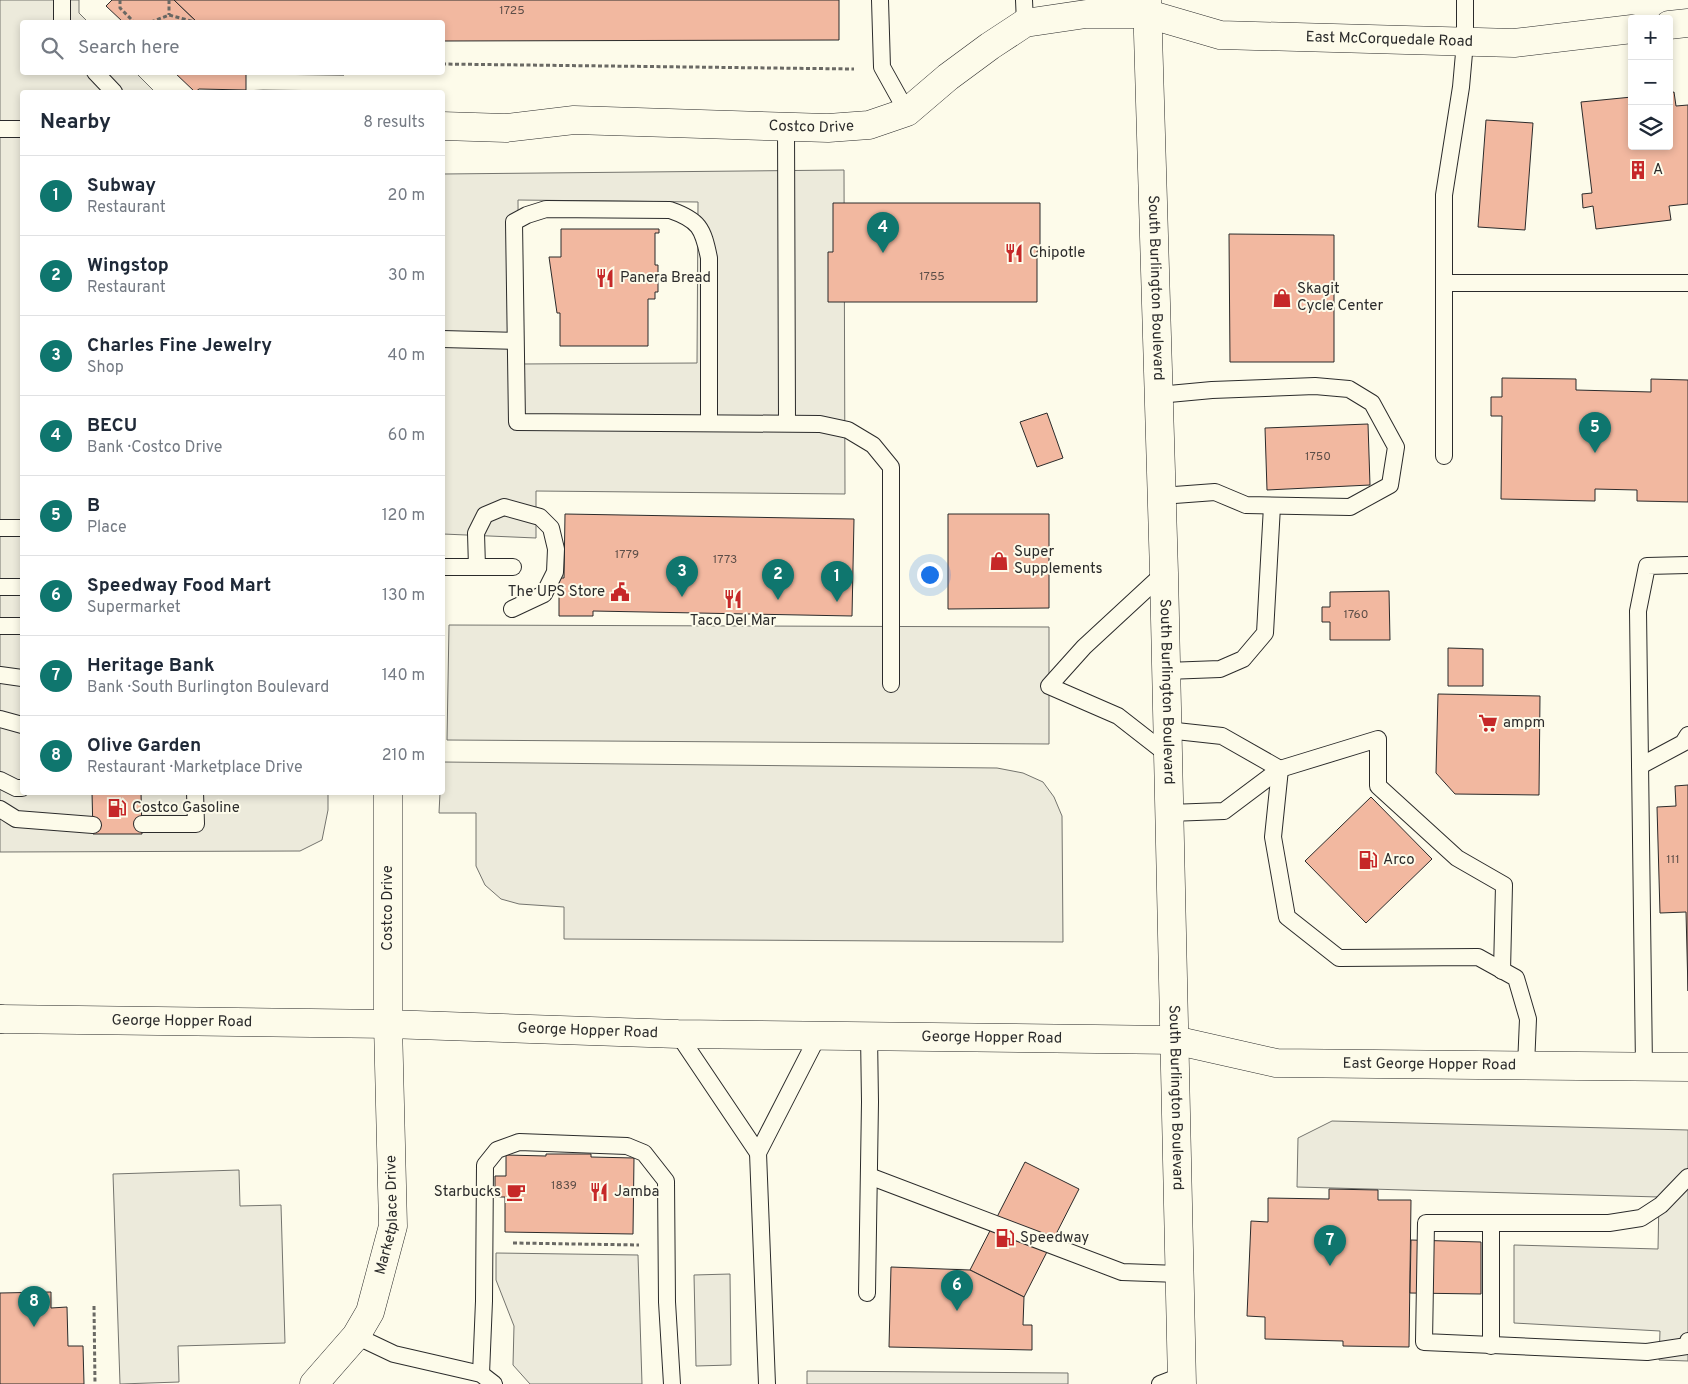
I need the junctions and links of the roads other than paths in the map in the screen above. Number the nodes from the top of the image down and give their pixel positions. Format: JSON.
{"nodes":[{"id":1,"x":62,"y":0,"type":"edge"},
{"id":2,"x":880,"y":0,"type":"edge"},
{"id":3,"x":1465,"y":0,"type":"edge"},
{"id":4,"x":1147,"y":7,"type":"edge"},
{"id":5,"x":1024,"y":12,"type":"edge"},
{"id":6,"x":62,"y":20,"type":"edge"},
{"id":7,"x":1688,"y":22,"type":"edge"},
{"id":8,"x":1673,"y":24,"type":"edge"},
{"id":9,"x":1628,"y":29,"type":"edge"},
{"id":10,"x":1465,"y":42,"type":"junction"},
{"id":11,"x":98,"y":75,"type":"edge"},
{"id":12,"x":112,"y":90,"type":"edge"},
{"id":13,"x":907,"y":112,"type":"junction"},
{"id":14,"x":445,"y":126,"type":"edge"},
{"id":15,"x":786,"y":126,"type":"junction"},
{"id":16,"x":0,"y":129,"type":"edge"},
{"id":17,"x":20,"y":129,"type":"edge"},
{"id":18,"x":1444,"y":283,"type":"junction"},
{"id":19,"x":1688,"y":283,"type":"edge"},
{"id":20,"x":445,"y":339,"type":"edge"},
{"id":21,"x":515,"y":341,"type":"junction"},
{"id":22,"x":1158,"y":395,"type":"junction"},
{"id":23,"x":709,"y":422,"type":"junction"},
{"id":24,"x":787,"y":422,"type":"junction"},
{"id":25,"x":1444,"y":456,"type":"dead end"},
{"id":26,"x":1161,"y":496,"type":"junction"},
{"id":27,"x":1272,"y":506,"type":"junction"},
{"id":28,"x":0,"y":528,"type":"edge"},
{"id":29,"x":20,"y":528,"type":"edge"},
{"id":30,"x":1688,"y":566,"type":"edge"},
{"id":31,"x":445,"y":567,"type":"edge"},
{"id":32,"x":477,"y":567,"type":"junction"},
{"id":33,"x":513,"y":567,"type":"dead end"},
{"id":34,"x":1164,"y":573,"type":"junction"},
{"id":35,"x":0,"y":587,"type":"edge"},
{"id":36,"x":20,"y":587,"type":"edge"},
{"id":37,"x":512,"y":609,"type":"dead end"},
{"id":38,"x":0,"y":626,"type":"edge"},
{"id":39,"x":20,"y":626,"type":"edge"},
{"id":40,"x":1166,"y":671,"type":"junction"},
{"id":41,"x":0,"y":675,"type":"edge"},
{"id":42,"x":20,"y":678,"type":"edge"},
{"id":43,"x":891,"y":684,"type":"dead end"},
{"id":44,"x":0,"y":719,"type":"edge"},
{"id":45,"x":20,"y":724,"type":"edge"},
{"id":46,"x":1688,"y":735,"type":"edge"},
{"id":47,"x":1167,"y":742,"type":"junction"},
{"id":48,"x":1640,"y":766,"type":"junction"},
{"id":49,"x":1280,"y":769,"type":"junction"},
{"id":50,"x":0,"y":780,"type":"edge"},
{"id":51,"x":20,"y":788,"type":"edge"},
{"id":52,"x":195,"y":795,"type":"edge"},
{"id":53,"x":388,"y":795,"type":"edge"},
{"id":54,"x":0,"y":809,"type":"edge"},
{"id":55,"x":1169,"y":813,"type":"junction"},
{"id":56,"x":142,"y":824,"type":"dead end"},
{"id":57,"x":92,"y":825,"type":"dead end"},
{"id":58,"x":1502,"y":971,"type":"junction"},
{"id":59,"x":0,"y":1019,"type":"edge"},
{"id":60,"x":388,"y":1024,"type":"junction"},
{"id":61,"x":678,"y":1034,"type":"junction"},
{"id":62,"x":820,"y":1034,"type":"junction"},
{"id":63,"x":869,"y":1035,"type":"junction"},
{"id":64,"x":1174,"y":1040,"type":"junction"},
{"id":65,"x":1526,"y":1066,"type":"junction"},
{"id":66,"x":1644,"y":1067,"type":"junction"},
{"id":67,"x":1688,"y":1067,"type":"edge"},
{"id":68,"x":758,"y":1153,"type":"junction"},
{"id":69,"x":869,"y":1176,"type":"junction"},
{"id":70,"x":1688,"y":1177,"type":"edge"},
{"id":71,"x":1491,"y":1223,"type":"junction"},
{"id":72,"x":1179,"y":1274,"type":"junction"},
{"id":73,"x":867,"y":1293,"type":"dead end"},
{"id":74,"x":356,"y":1336,"type":"junction"},
{"id":75,"x":1688,"y":1342,"type":"edge"},
{"id":76,"x":1491,"y":1346,"type":"junction"},
{"id":77,"x":1687,"y":1346,"type":"edge"},
{"id":78,"x":488,"y":1379,"type":"edge"},
{"id":79,"x":1174,"y":1381,"type":"edge"},
{"id":80,"x":314,"y":1384,"type":"edge"},
{"id":81,"x":672,"y":1384,"type":"edge"},
{"id":82,"x":768,"y":1384,"type":"edge"}],
"edges":[{"from":1,"to":6,"type":"lane"},
{"from":2,"to":13,"type":"lane"},
{"from":3,"to":10,"type":"lane"},
{"from":4,"to":5,"type":"main road","name":"Costco Drive"},
{"from":4,"to":10,"type":"main road","name":"East McCorquedale Road"},
{"from":4,"to":22,"type":"main road","name":"South Burlington Boulevard"},
{"from":5,"to":13,"type":"main road","name":"Costco Drive"},
{"from":7,"to":8,"type":"main road"},
{"from":9,"to":10,"type":"main road","name":"East McCorquedale Road"},
{"from":10,"to":18,"type":"lane"},
{"from":11,"to":12,"type":"lane"},
{"from":13,"to":15,"type":"main road","name":"Costco Drive"},
{"from":14,"to":15,"type":"main road","name":"Costco Drive"},
{"from":15,"to":24,"type":"lane"},
{"from":16,"to":17,"type":"lane"},
{"from":18,"to":19,"type":"lane"},
{"from":18,"to":25,"type":"lane"},
{"from":20,"to":21,"type":"lane"},
{"from":21,"to":23,"type":"lane"},
{"from":21,"to":23,"type":"lane"},
{"from":22,"to":26,"type":"main road","name":"South Burlington Boulevard"},
{"from":22,"to":27,"type":"lane"},
{"from":23,"to":24,"type":"lane"},
{"from":24,"to":43,"type":"lane"},
{"from":26,"to":27,"type":"lane"},
{"from":26,"to":34,"type":"main road","name":"South Burlington Boulevard"},
{"from":27,"to":40,"type":"lane"},
{"from":28,"to":29,"type":"lane"},
{"from":30,"to":48,"type":"lane"},
{"from":31,"to":32,"type":"lane"},
{"from":32,"to":33,"type":"lane"},
{"from":32,"to":37,"type":"lane"},
{"from":34,"to":40,"type":"main road","name":"South Burlington Boulevard"},
{"from":34,"to":47,"type":"lane"},
{"from":35,"to":36,"type":"lane"},
{"from":38,"to":39,"type":"lane"},
{"from":40,"to":47,"type":"main road","name":"South Burlington Boulevard"},
{"from":41,"to":42,"type":"lane"},
{"from":44,"to":45,"type":"lane"},
{"from":46,"to":48,"type":"lane"},
{"from":47,"to":49,"type":"lane"},
{"from":47,"to":55,"type":"main road","name":"South Burlington Boulevard"},
{"from":48,"to":66,"type":"lane"},
{"from":49,"to":55,"type":"lane"},
{"from":49,"to":58,"type":"lane"},
{"from":49,"to":58,"type":"lane"},
{"from":50,"to":51,"type":"lane"},
{"from":52,"to":56,"type":"lane"},
{"from":53,"to":60,"type":"main road","name":"Costco Drive"},
{"from":54,"to":57,"type":"lane"},
{"from":55,"to":64,"type":"main road","name":"South Burlington Boulevard"},
{"from":58,"to":65,"type":"lane"},
{"from":59,"to":60,"type":"main road","name":"George Hopper Road"},
{"from":60,"to":61,"type":"main road","name":"George Hopper Road"},
{"from":60,"to":74,"type":"main road","name":"Marketplace Drive"},
{"from":61,"to":62,"type":"main road","name":"George Hopper Road"},
{"from":61,"to":68,"type":"lane"},
{"from":62,"to":63,"type":"main road","name":"George Hopper Road"},
{"from":62,"to":68,"type":"lane"},
{"from":63,"to":64,"type":"main road","name":"George Hopper Road"},
{"from":63,"to":69,"type":"lane"},
{"from":64,"to":65,"type":"main road","name":"East George Hopper Road"},
{"from":64,"to":72,"type":"main road","name":"South Burlington Boulevard"},
{"from":65,"to":66,"type":"main road","name":"East George Hopper Road"},
{"from":66,"to":67,"type":"main road","name":"East George Hopper Road"},
{"from":68,"to":82,"type":"lane"},
{"from":69,"to":72,"type":"lane"},
{"from":69,"to":73,"type":"lane"},
{"from":70,"to":71,"type":"lane"},
{"from":71,"to":76,"type":"lane"},
{"from":71,"to":76,"type":"lane"},
{"from":72,"to":79,"type":"main road","name":"South Burlington Boulevard"},
{"from":74,"to":78,"type":"lane"},
{"from":74,"to":80,"type":"main road","name":"Marketplace Drive"},
{"from":75,"to":77,"type":"lane"},
{"from":76,"to":77,"type":"lane"},
{"from":78,"to":81,"type":"lane"}]}
